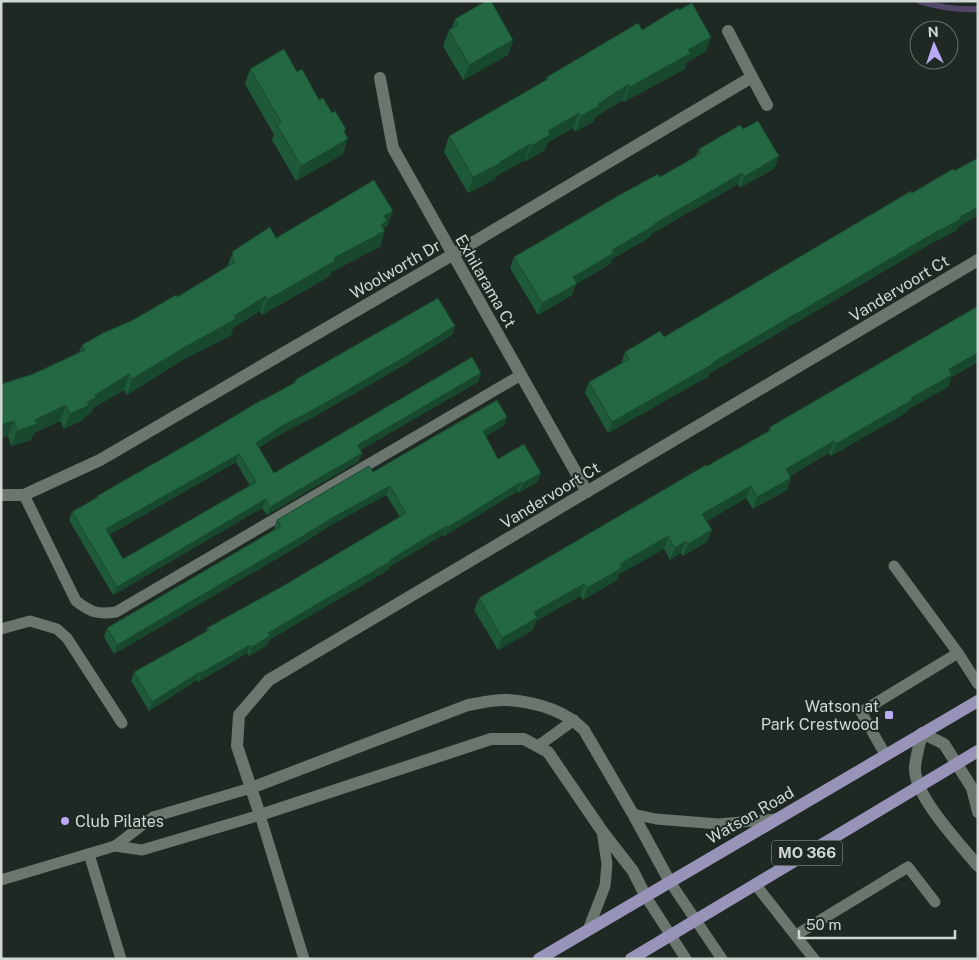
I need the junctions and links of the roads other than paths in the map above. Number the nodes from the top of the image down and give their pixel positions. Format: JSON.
{"nodes":[{"id":1,"x":728,"y":31,"type":"dead end"},
{"id":2,"x":752,"y":77,"type":"junction"},
{"id":3,"x":380,"y":78,"type":"dead end"},
{"id":4,"x":767,"y":105,"type":"dead end"},
{"id":5,"x":452,"y":255,"type":"junction"},
{"id":6,"x":978,"y":260,"type":"edge"},
{"id":7,"x":520,"y":375,"type":"junction"},
{"id":8,"x":587,"y":492,"type":"junction"},
{"id":9,"x":24,"y":494,"type":"junction"},
{"id":10,"x":1,"y":495,"type":"edge"},
{"id":11,"x":894,"y":566,"type":"dead end"},
{"id":12,"x":1,"y":629,"type":"edge"},
{"id":13,"x":958,"y":653,"type":"junction"},
{"id":14,"x":978,"y":684,"type":"edge"},
{"id":15,"x":978,"y":701,"type":"edge"},
{"id":16,"x":574,"y":720,"type":"junction"},
{"id":17,"x":122,"y":723,"type":"dead end"},
{"id":18,"x":922,"y":733,"type":"junction"},
{"id":19,"x":538,"y":746,"type":"junction"},
{"id":20,"x":978,"y":750,"type":"edge"},
{"id":21,"x":886,"y":754,"type":"junction"},
{"id":22,"x":957,"y":762,"type":"junction"},
{"id":23,"x":918,"y":785,"type":"junction"},
{"id":24,"x":251,"y":788,"type":"junction"},
{"id":25,"x":978,"y":812,"type":"edge"},
{"id":26,"x":633,"y":814,"type":"junction"},
{"id":27,"x":260,"y":815,"type":"junction"},
{"id":28,"x":776,"y":818,"type":"junction"},
{"id":29,"x":602,"y":832,"type":"junction"},
{"id":30,"x":115,"y":846,"type":"junction"},
{"id":31,"x":89,"y":854,"type":"junction"},
{"id":32,"x":978,"y":866,"type":"edge"},
{"id":33,"x":1,"y":880,"type":"edge"},
{"id":34,"x":670,"y":882,"type":"junction"},
{"id":35,"x":755,"y":884,"type":"junction"},
{"id":36,"x":646,"y":897,"type":"junction"},
{"id":37,"x":935,"y":902,"type":"dead end"},
{"id":38,"x":695,"y":920,"type":"junction"},
{"id":39,"x":588,"y":930,"type":"junction"},
{"id":40,"x":670,"y":935,"type":"junction"},
{"id":41,"x":796,"y":935,"type":"junction"},
{"id":42,"x":121,"y":959,"type":"edge"},
{"id":43,"x":304,"y":959,"type":"edge"},
{"id":44,"x":539,"y":959,"type":"edge"},
{"id":45,"x":631,"y":959,"type":"edge"},
{"id":46,"x":686,"y":959,"type":"edge"},
{"id":47,"x":722,"y":959,"type":"edge"},
{"id":48,"x":814,"y":959,"type":"edge"}],
"edges":[{"from":1,"to":2,"type":"street"},
{"from":2,"to":4,"type":"street"},
{"from":2,"to":5,"type":"street","name":"Woolworth Dr"},
{"from":3,"to":5,"type":"street","name":"Exhilarama Ct"},
{"from":5,"to":7,"type":"street","name":"Exhilarama Ct"},
{"from":5,"to":9,"type":"street","name":"Woolworth Dr"},
{"from":6,"to":8,"type":"street","name":"Vandervoort Ct"},
{"from":7,"to":8,"type":"street","name":"Exhilarama Ct"},
{"from":7,"to":9,"type":"lane"},
{"from":8,"to":24,"type":"street","name":"Vandervoort Ct"},
{"from":9,"to":10,"type":"street","name":"Woolworth Dr"},
{"from":11,"to":13,"type":"lane"},
{"from":12,"to":17,"type":"lane"},
{"from":13,"to":14,"type":"lane"},
{"from":13,"to":21,"type":"lane"},
{"from":15,"to":18,"type":"main road","name":"Watson Road","number":"MO 366"},
{"from":16,"to":19,"type":"lane"},
{"from":16,"to":24,"type":"street"},
{"from":16,"to":26,"type":"street"},
{"from":18,"to":21,"type":"main road","name":"Watson Road","number":"MO 366"},
{"from":18,"to":22,"type":"street"},
{"from":18,"to":23,"type":"street"},
{"from":19,"to":27,"type":"street"},
{"from":19,"to":29,"type":"street"},
{"from":20,"to":22,"type":"main road","number":"MO 366"},
{"from":21,"to":28,"type":"main road","name":"Watson Road","number":"MO 366"},
{"from":22,"to":23,"type":"main road","number":"MO 366"},
{"from":22,"to":25,"type":"street"},
{"from":23,"to":32,"type":"street"},
{"from":23,"to":35,"type":"main road","number":"MO 366"},
{"from":24,"to":27,"type":"street","name":"Vandervoort Ct"},
{"from":24,"to":30,"type":"lane"},
{"from":26,"to":28,"type":"lane"},
{"from":26,"to":34,"type":"street"},
{"from":27,"to":30,"type":"lane"},
{"from":27,"to":43,"type":"lane"},
{"from":28,"to":34,"type":"main road","name":"Watson Road","number":"MO 366"},
{"from":29,"to":36,"type":"street"},
{"from":29,"to":39,"type":"lane"},
{"from":30,"to":31,"type":"lane"},
{"from":31,"to":33,"type":"lane"},
{"from":31,"to":42,"type":"lane"},
{"from":34,"to":36,"type":"main road","name":"Watson Road","number":"MO 366"},
{"from":34,"to":38,"type":"lane"},
{"from":35,"to":38,"type":"main road","number":"MO 366"},
{"from":35,"to":41,"type":"lane"},
{"from":36,"to":39,"type":"main road","name":"Watson Road","number":"MO 366"},
{"from":36,"to":40,"type":"lane"},
{"from":37,"to":41,"type":"lane"},
{"from":38,"to":40,"type":"main road","number":"MO 366"},
{"from":38,"to":47,"type":"lane"},
{"from":39,"to":44,"type":"main road","name":"Watson Road","number":"MO 366"},
{"from":40,"to":45,"type":"main road","number":"MO 366"},
{"from":40,"to":46,"type":"lane"},
{"from":41,"to":48,"type":"lane"}]}
